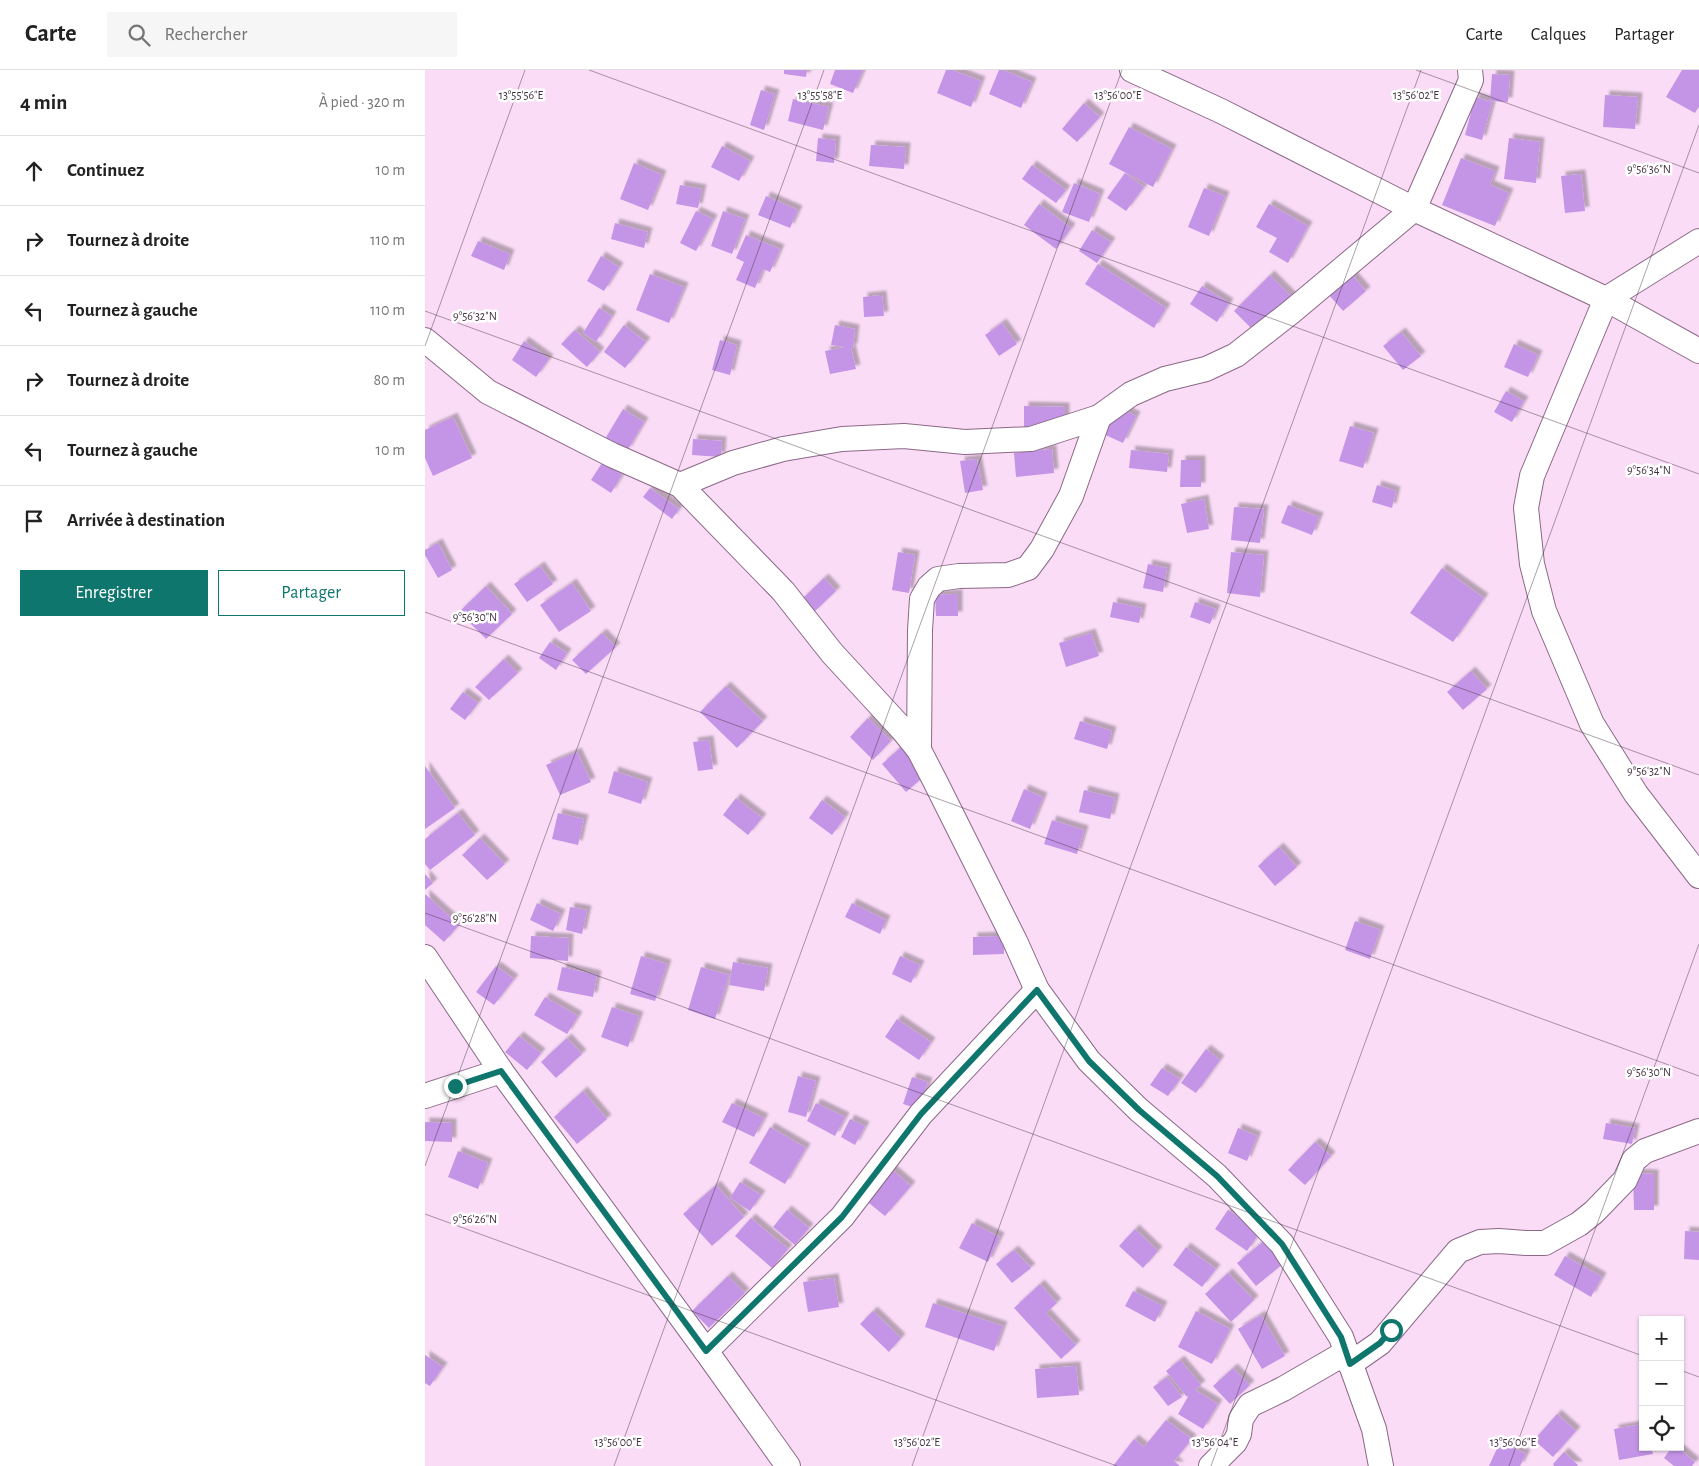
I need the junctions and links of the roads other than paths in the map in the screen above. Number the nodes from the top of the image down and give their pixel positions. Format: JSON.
{"nodes":[{"id":1,"x":1132,"y":70,"type":"edge"},
{"id":2,"x":1470,"y":70,"type":"edge"},
{"id":3,"x":1415,"y":209,"type":"junction"},
{"id":4,"x":1699,"y":240,"type":"edge"},
{"id":5,"x":1606,"y":299,"type":"junction"},
{"id":6,"x":425,"y":340,"type":"edge"},
{"id":7,"x":1699,"y":351,"type":"edge"},
{"id":8,"x":1099,"y":418,"type":"junction"},
{"id":9,"x":680,"y":486,"type":"junction"},
{"id":10,"x":919,"y":750,"type":"junction"},
{"id":11,"x":1699,"y":876,"type":"edge"},
{"id":12,"x":425,"y":957,"type":"edge"},
{"id":13,"x":1037,"y":990,"type":"junction"},
{"id":14,"x":501,"y":1071,"type":"junction"},
{"id":15,"x":425,"y":1096,"type":"edge"},
{"id":16,"x":1699,"y":1131,"type":"edge"},
{"id":17,"x":706,"y":1351,"type":"junction"},
{"id":18,"x":1349,"y":1358,"type":"junction"},
{"id":19,"x":788,"y":1466,"type":"edge"},
{"id":20,"x":1211,"y":1466,"type":"edge"},
{"id":21,"x":1381,"y":1466,"type":"edge"}],
"edges":[{"from":1,"to":3,"type":"street"},
{"from":2,"to":3,"type":"street"},
{"from":3,"to":5,"type":"street"},
{"from":3,"to":8,"type":"street"},
{"from":4,"to":5,"type":"street"},
{"from":5,"to":7,"type":"street"},
{"from":5,"to":11,"type":"street"},
{"from":6,"to":9,"type":"street"},
{"from":8,"to":9,"type":"street"},
{"from":8,"to":10,"type":"street"},
{"from":9,"to":10,"type":"street"},
{"from":10,"to":13,"type":"street"},
{"from":12,"to":14,"type":"street"},
{"from":13,"to":17,"type":"street"},
{"from":13,"to":18,"type":"street"},
{"from":14,"to":15,"type":"street"},
{"from":14,"to":17,"type":"street"},
{"from":16,"to":18,"type":"street"},
{"from":17,"to":19,"type":"street"},
{"from":18,"to":20,"type":"street"},
{"from":18,"to":21,"type":"street"}]}
